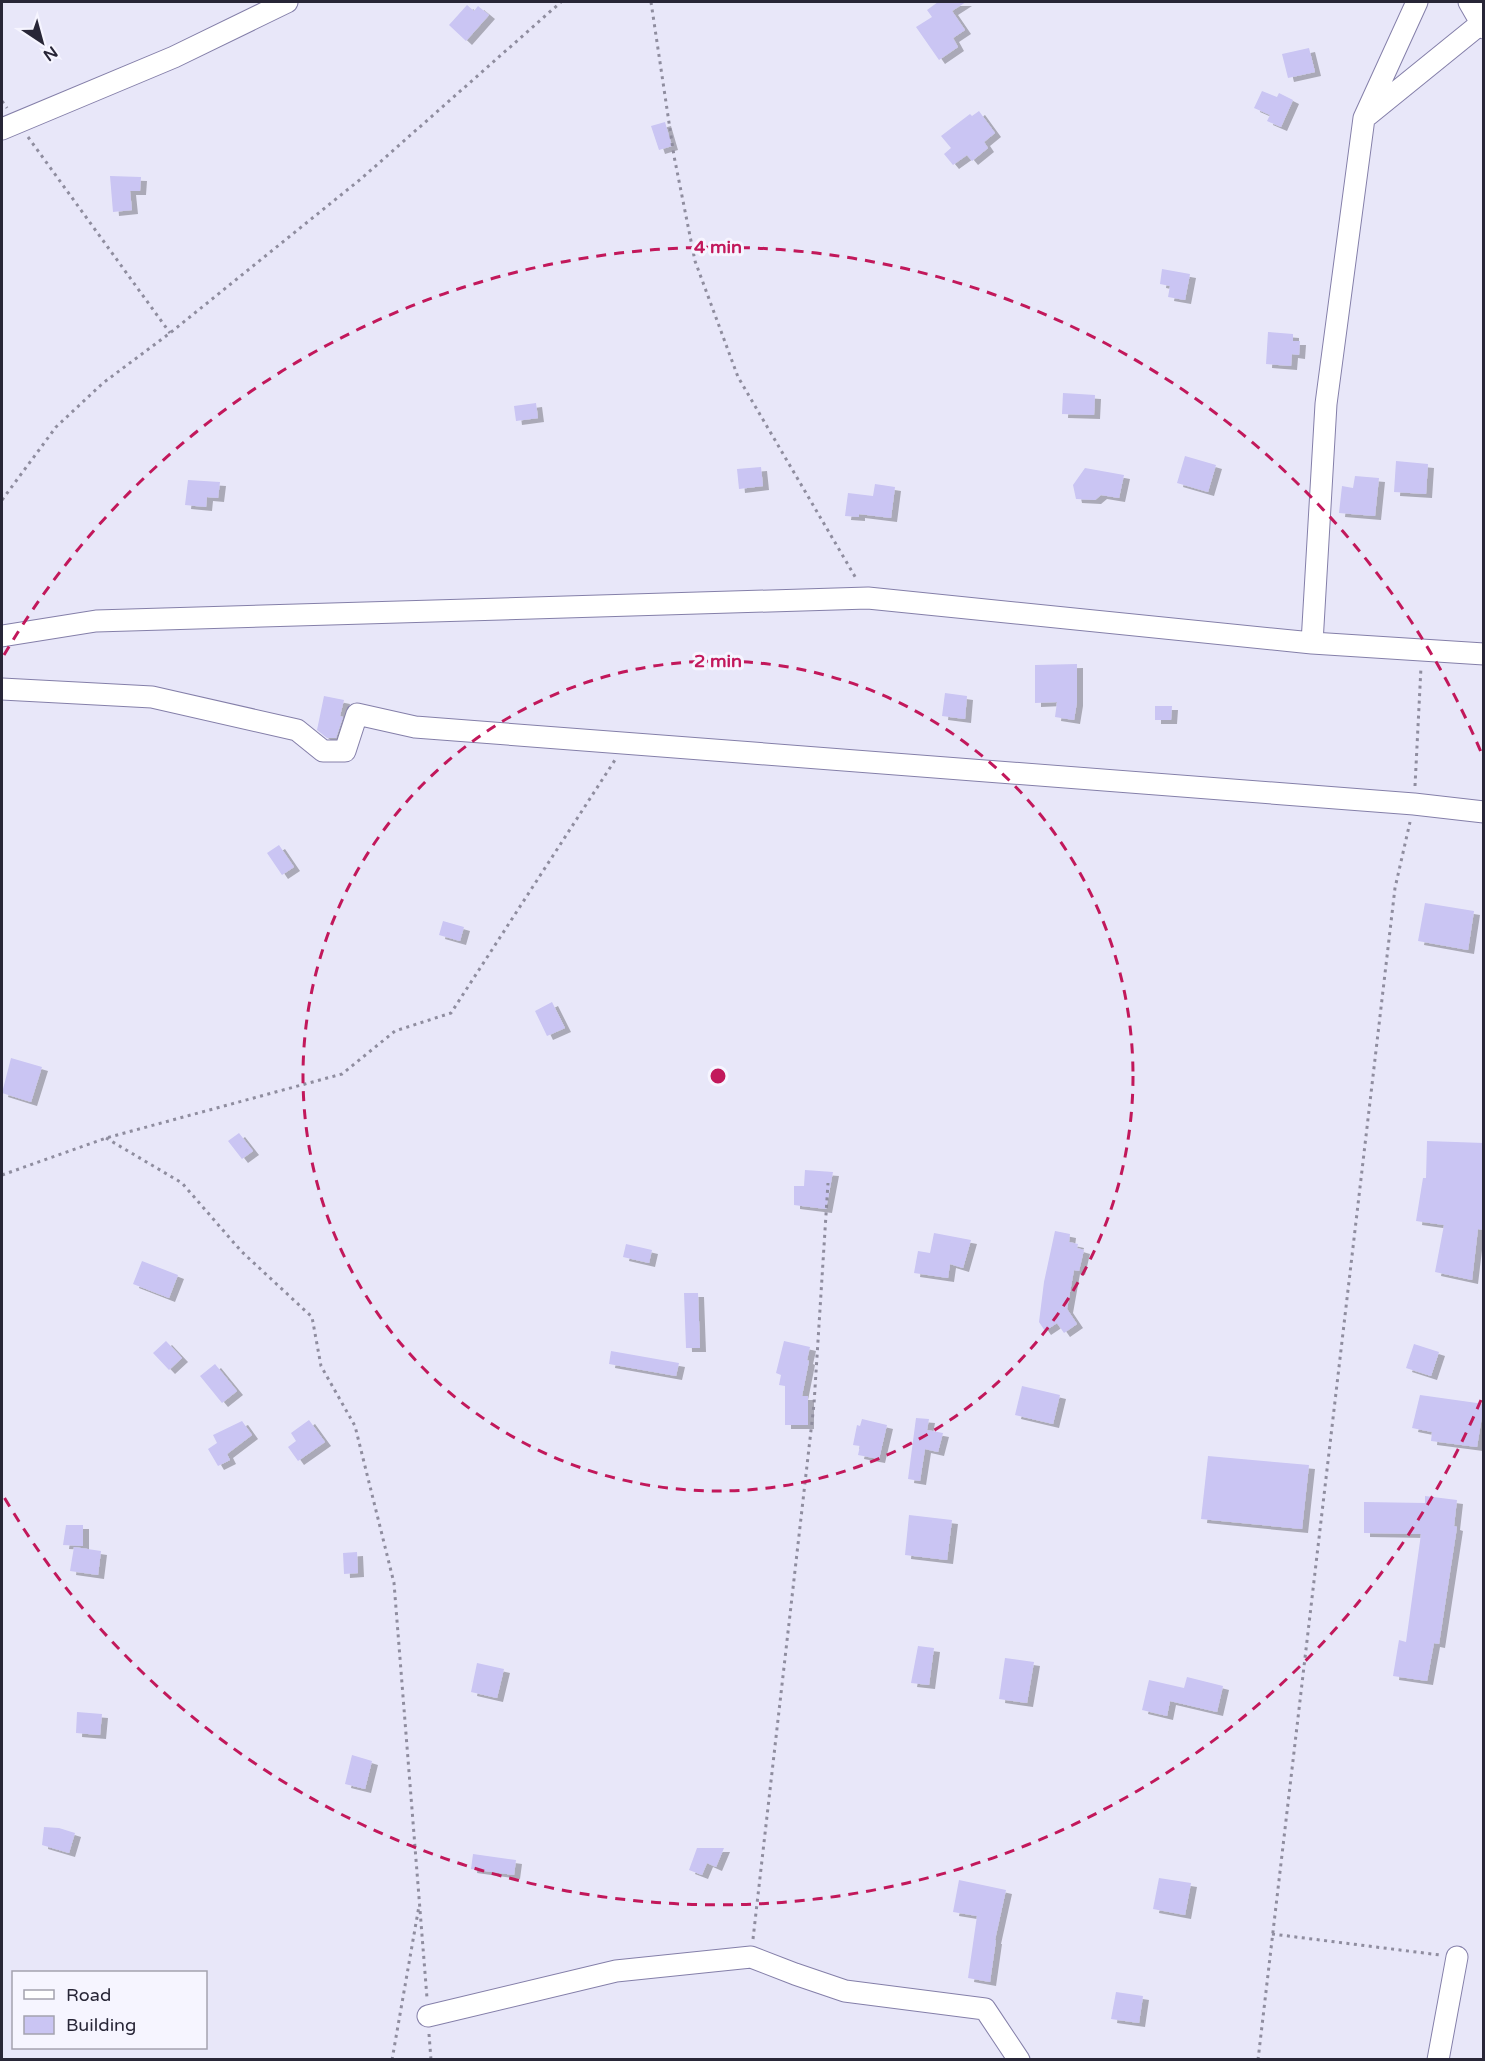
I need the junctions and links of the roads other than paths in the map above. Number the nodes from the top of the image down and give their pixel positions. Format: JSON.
{"nodes":[{"id":1,"x":287,"y":2,"type":"edge"},
{"id":2,"x":1417,"y":2,"type":"edge"},
{"id":3,"x":1469,"y":2,"type":"edge"},
{"id":4,"x":1483,"y":24,"type":"edge"},
{"id":5,"x":1364,"y":118,"type":"junction"},
{"id":6,"x":10,"y":126,"type":"edge"},
{"id":7,"x":2,"y":636,"type":"edge"},
{"id":8,"x":1312,"y":643,"type":"junction"},
{"id":9,"x":1484,"y":654,"type":"edge"},
{"id":10,"x":2,"y":689,"type":"edge"},
{"id":11,"x":1484,"y":812,"type":"edge"},
{"id":12,"x":1457,"y":1957,"type":"road end"},
{"id":13,"x":428,"y":2016,"type":"road end"},
{"id":14,"x":1019,"y":2060,"type":"edge"},
{"id":15,"x":1438,"y":2060,"type":"edge"}],
"edges":[{"from":1,"to":6,"type":"street"},
{"from":2,"to":5,"type":"street"},
{"from":3,"to":4,"type":"street"},
{"from":4,"to":5,"type":"street"},
{"from":5,"to":8,"type":"street"},
{"from":7,"to":8,"type":"street"},
{"from":8,"to":9,"type":"street"},
{"from":10,"to":11,"type":"street"},
{"from":12,"to":15,"type":"street"},
{"from":13,"to":14,"type":"street"}]}
